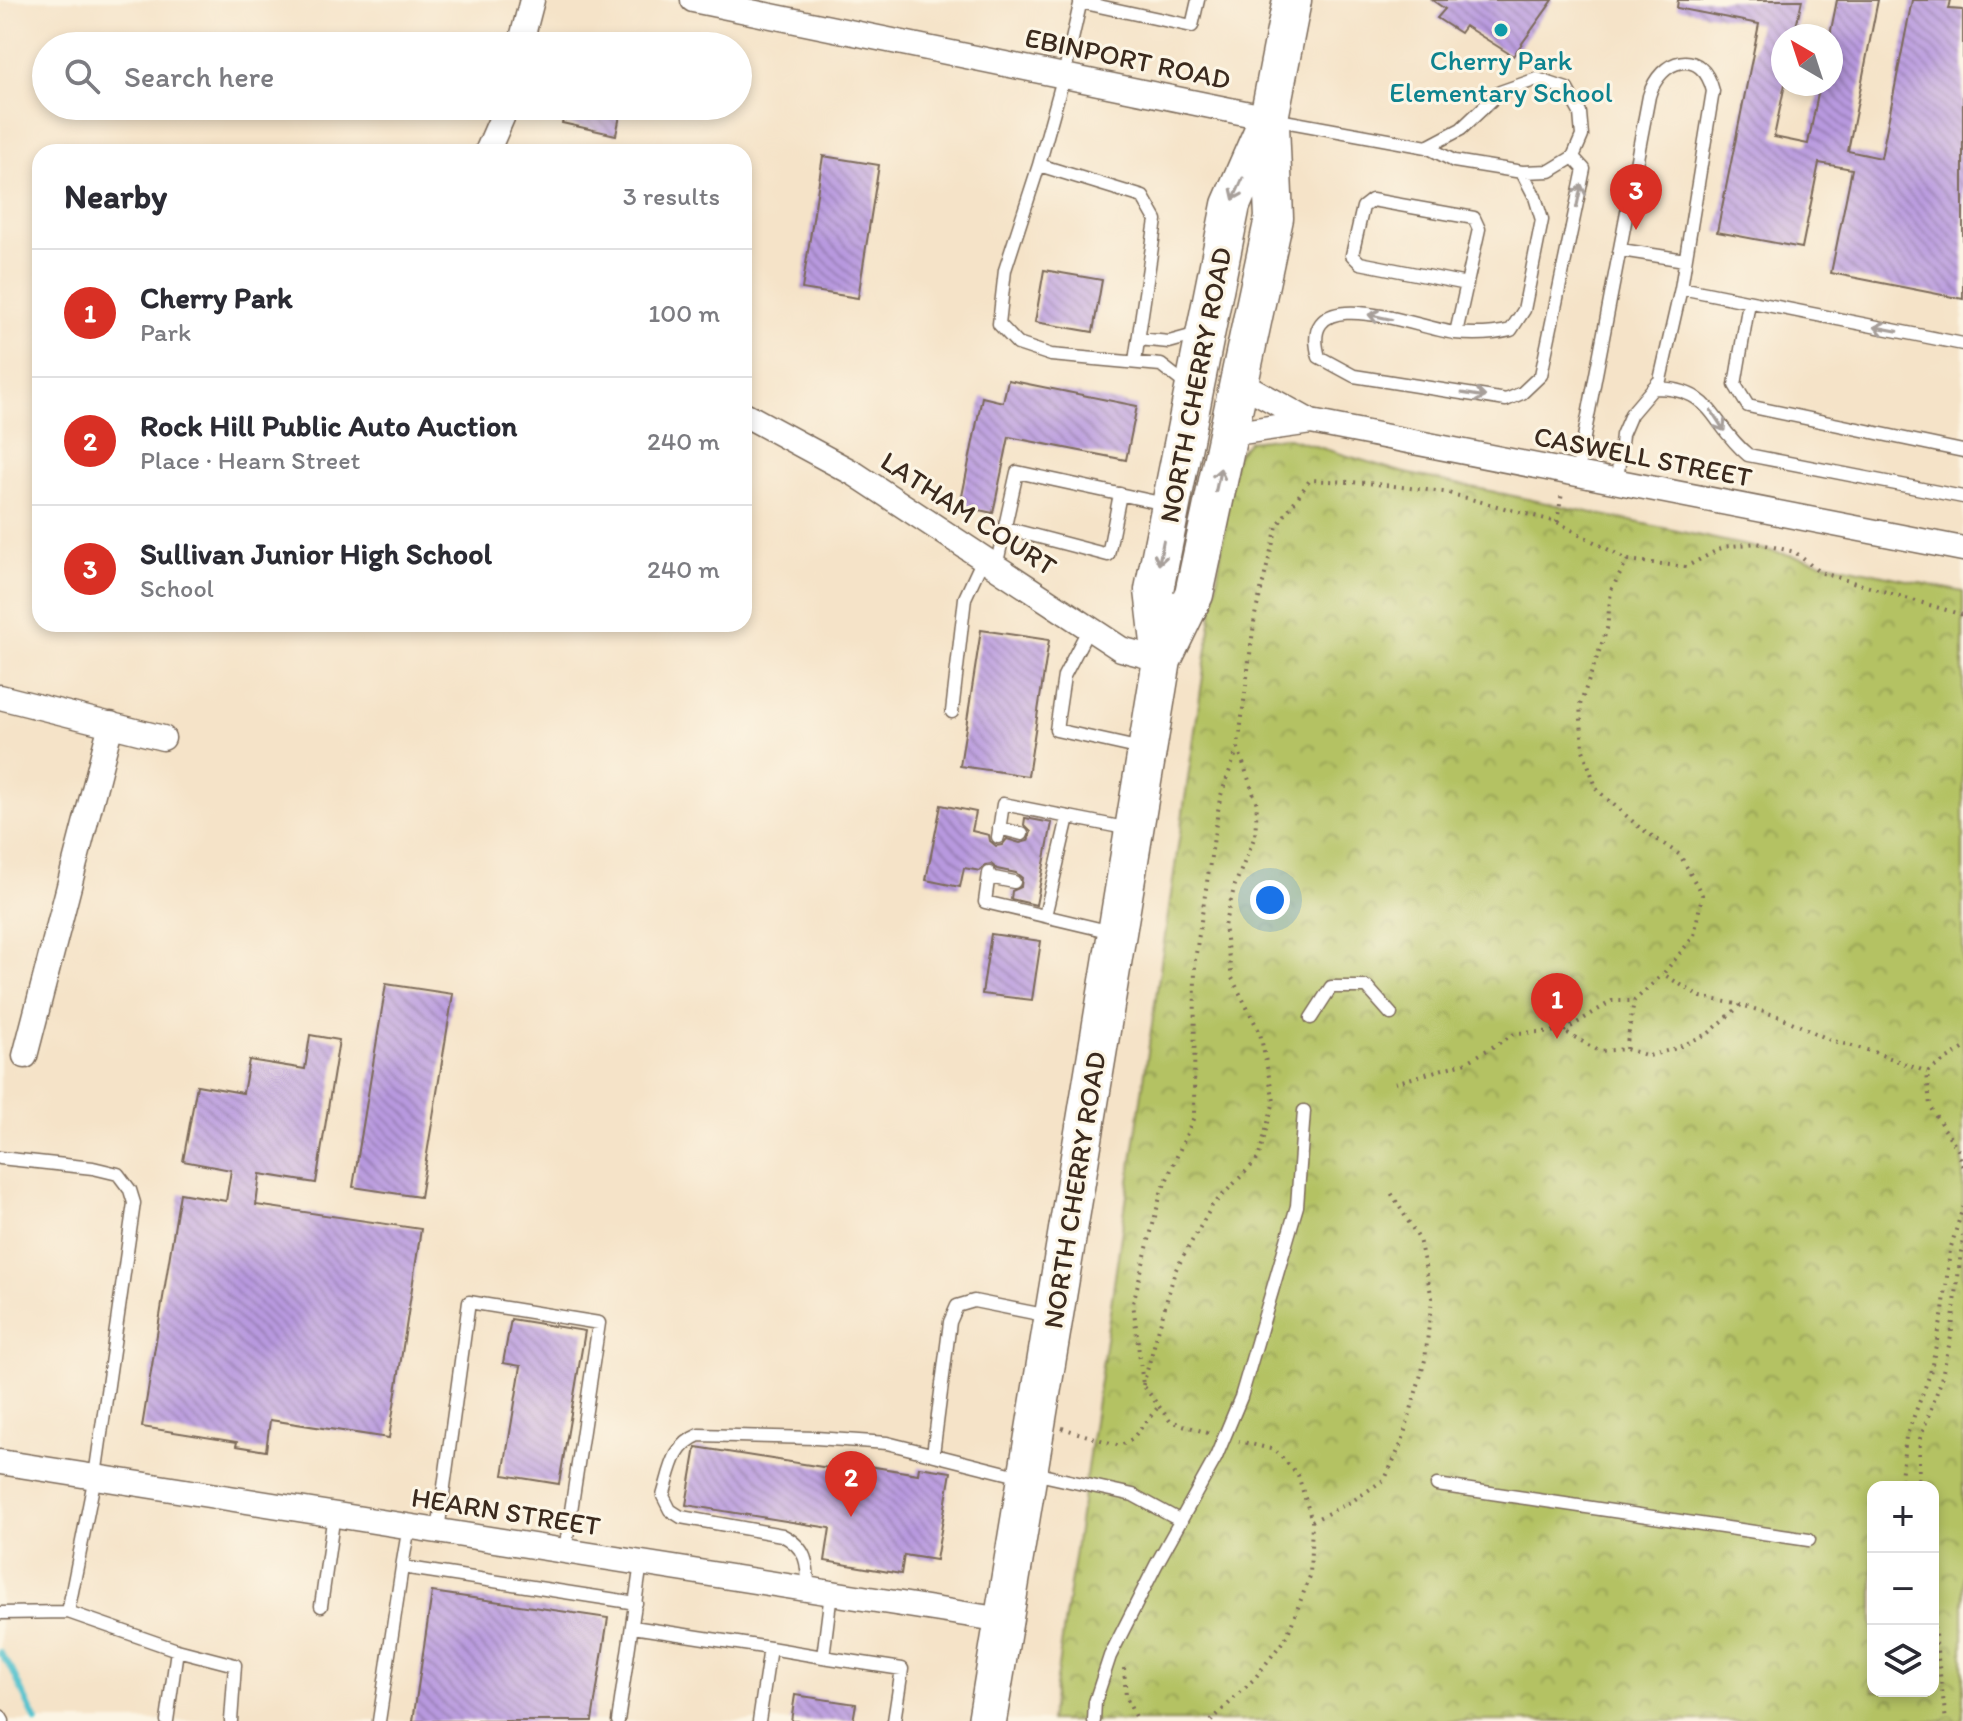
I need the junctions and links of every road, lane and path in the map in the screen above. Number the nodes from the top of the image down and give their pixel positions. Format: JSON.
{"nodes":[{"id":1,"x":532,"y":0,"type":"edge"},
{"id":2,"x":693,"y":0,"type":"edge"},
{"id":3,"x":1198,"y":0,"type":"edge"},
{"id":4,"x":1292,"y":0,"type":"edge"},
{"id":5,"x":1080,"y":1,"type":"edge"},
{"id":6,"x":758,"y":6,"type":"edge"},
{"id":7,"x":524,"y":32,"type":"edge"},
{"id":8,"x":1064,"y":75,"type":"junction"},
{"id":9,"x":1269,"y":118,"type":"junction"},
{"id":10,"x":501,"y":120,"type":"edge"},
{"id":11,"x":490,"y":144,"type":"edge"},
{"id":12,"x":1427,"y":147,"type":"junction"},
{"id":13,"x":1573,"y":157,"type":"junction"},
{"id":14,"x":1039,"y":165,"type":"junction"},
{"id":15,"x":1522,"y":172,"type":"junction"},
{"id":16,"x":1621,"y":250,"type":"junction"},
{"id":17,"x":1685,"y":260,"type":"junction"},
{"id":18,"x":1467,"y":284,"type":"junction"},
{"id":19,"x":1681,"y":288,"type":"junction"},
{"id":20,"x":1749,"y":302,"type":"junction"},
{"id":21,"x":1205,"y":332,"type":"junction"},
{"id":22,"x":1456,"y":333,"type":"junction"},
{"id":23,"x":1139,"y":339,"type":"junction"},
{"id":24,"x":1963,"y":344,"type":"edge"},
{"id":25,"x":1135,"y":361,"type":"junction"},
{"id":26,"x":1239,"y":382,"type":"junction"},
{"id":27,"x":1653,"y":388,"type":"junction"},
{"id":28,"x":1194,"y":391,"type":"junction"},
{"id":29,"x":752,"y":418,"type":"edge"},
{"id":30,"x":1311,"y":422,"type":"junction"},
{"id":31,"x":1228,"y":434,"type":"junction"},
{"id":32,"x":1963,"y":451,"type":"edge"},
{"id":33,"x":1571,"y":473,"type":"junction"},
{"id":34,"x":1617,"y":482,"type":"junction"},
{"id":35,"x":1120,"y":494,"type":"junction"},
{"id":36,"x":1963,"y":497,"type":"edge"},
{"id":37,"x":1171,"y":505,"type":"junction"},
{"id":38,"x":1557,"y":522,"type":"junction"},
{"id":39,"x":1005,"y":528,"type":"junction"},
{"id":40,"x":1963,"y":549,"type":"edge"},
{"id":41,"x":1628,"y":560,"type":"junction"},
{"id":42,"x":990,"y":563,"type":"junction"},
{"id":43,"x":1963,"y":615,"type":"edge"},
{"id":44,"x":1089,"y":628,"type":"junction"},
{"id":45,"x":1162,"y":660,"type":"junction"},
{"id":46,"x":0,"y":697,"type":"edge"},
{"id":47,"x":952,"y":712,"type":"dead end"},
{"id":48,"x":111,"y":724,"type":"junction"},
{"id":49,"x":163,"y":738,"type":"dead end"},
{"id":50,"x":1238,"y":748,"type":"junction"},
{"id":51,"x":1147,"y":750,"type":"junction"},
{"id":52,"x":1068,"y":817,"type":"junction"},
{"id":53,"x":1134,"y":830,"type":"junction"},
{"id":54,"x":1022,"y":834,"type":"dead end"},
{"id":55,"x":1014,"y":882,"type":"dead end"},
{"id":56,"x":1045,"y":916,"type":"junction"},
{"id":57,"x":1117,"y":933,"type":"junction"},
{"id":58,"x":1663,"y":974,"type":"junction"},
{"id":59,"x":1634,"y":1001,"type":"junction"},
{"id":60,"x":1741,"y":1005,"type":"junction"},
{"id":61,"x":1391,"y":1014,"type":"dead end"},
{"id":62,"x":1311,"y":1018,"type":"dead end"},
{"id":63,"x":1564,"y":1031,"type":"junction"},
{"id":64,"x":1626,"y":1049,"type":"junction"},
{"id":65,"x":1963,"y":1049,"type":"edge"},
{"id":66,"x":25,"y":1056,"type":"dead end"},
{"id":67,"x":1927,"y":1072,"type":"junction"},
{"id":68,"x":1395,"y":1083,"type":"dead end"},
{"id":69,"x":1304,"y":1111,"type":"dead end"},
{"id":70,"x":0,"y":1158,"type":"edge"},
{"id":71,"x":1963,"y":1168,"type":"edge"},
{"id":72,"x":1390,"y":1191,"type":"dead end"},
{"id":73,"x":1963,"y":1207,"type":"edge"},
{"id":74,"x":1963,"y":1235,"type":"edge"},
{"id":75,"x":1053,"y":1317,"type":"junction"},
{"id":76,"x":1143,"y":1385,"type":"junction"},
{"id":77,"x":1159,"y":1406,"type":"junction"},
{"id":78,"x":1036,"y":1422,"type":"junction"},
{"id":79,"x":1224,"y":1438,"type":"junction"},
{"id":80,"x":933,"y":1454,"type":"junction"},
{"id":81,"x":0,"y":1462,"type":"edge"},
{"id":82,"x":1027,"y":1475,"type":"junction"},
{"id":83,"x":95,"y":1476,"type":"junction"},
{"id":84,"x":1902,"y":1481,"type":"edge"},
{"id":85,"x":1918,"y":1481,"type":"edge"},
{"id":86,"x":1437,"y":1485,"type":"dead end"},
{"id":87,"x":334,"y":1514,"type":"junction"},
{"id":88,"x":1181,"y":1521,"type":"junction"},
{"id":89,"x":1312,"y":1521,"type":"junction"},
{"id":90,"x":409,"y":1526,"type":"junction"},
{"id":91,"x":438,"y":1531,"type":"junction"},
{"id":92,"x":1809,"y":1540,"type":"dead end"},
{"id":93,"x":565,"y":1551,"type":"junction"},
{"id":94,"x":641,"y":1563,"type":"junction"},
{"id":95,"x":402,"y":1567,"type":"junction"},
{"id":96,"x":820,"y":1591,"type":"junction"},
{"id":97,"x":636,"y":1603,"type":"junction"},
{"id":98,"x":321,"y":1606,"type":"dead end"},
{"id":99,"x":68,"y":1612,"type":"junction"},
{"id":100,"x":0,"y":1613,"type":"edge"},
{"id":101,"x":1003,"y":1620,"type":"junction"},
{"id":102,"x":1934,"y":1625,"type":"edge"},
{"id":103,"x":633,"y":1627,"type":"junction"},
{"id":104,"x":1122,"y":1630,"type":"junction"},
{"id":105,"x":770,"y":1648,"type":"junction"},
{"id":106,"x":177,"y":1650,"type":"junction"},
{"id":107,"x":823,"y":1657,"type":"junction"},
{"id":108,"x":167,"y":1721,"type":"edge"},
{"id":109,"x":231,"y":1721,"type":"edge"},
{"id":110,"x":379,"y":1721,"type":"edge"},
{"id":111,"x":618,"y":1721,"type":"edge"},
{"id":112,"x":759,"y":1721,"type":"edge"},
{"id":113,"x":894,"y":1721,"type":"edge"},
{"id":114,"x":987,"y":1721,"type":"edge"},
{"id":115,"x":1094,"y":1721,"type":"edge"},
{"id":116,"x":1137,"y":1721,"type":"edge"},
{"id":117,"x":1211,"y":1721,"type":"edge"},
{"id":118,"x":1946,"y":1721,"type":"edge"}],
"edges":[{"from":1,"to":7,"type":"street"},
{"from":2,"to":6,"type":"street","name":"EBINPORT ROAD"},
{"from":3,"to":5,"type":"lane"},
{"from":4,"to":9,"type":"main road","name":"NORTH CHERRY ROAD"},
{"from":5,"to":8,"type":"lane"},
{"from":6,"to":8,"type":"street","name":"EBINPORT ROAD"},
{"from":8,"to":9,"type":"street","name":"EBINPORT ROAD"},
{"from":8,"to":14,"type":"lane"},
{"from":9,"to":12,"type":"lane"},
{"from":9,"to":21,"type":"main road","name":"NORTH CHERRY ROAD","one_way":true},
{"from":9,"to":26,"type":"main road","name":"NORTH CHERRY ROAD"},
{"from":10,"to":11,"type":"street"},
{"from":12,"to":13,"type":"lane"},
{"from":12,"to":15,"type":"lane"},
{"from":13,"to":15,"type":"lane"},
{"from":22,"to":13,"type":"lane","one_way":true},
{"from":14,"to":23,"type":"lane"},
{"from":14,"to":25,"type":"lane"},
{"from":15,"to":22,"type":"lane"},
{"from":16,"to":17,"type":"lane"},
{"from":16,"to":17,"type":"lane"},
{"from":16,"to":33,"type":"lane"},
{"from":17,"to":19,"type":"lane"},
{"from":18,"to":18,"type":"lane"},
{"from":18,"to":22,"type":"lane"},
{"from":19,"to":20,"type":"lane"},
{"from":19,"to":27,"type":"lane"},
{"from":24,"to":20,"type":"lane","one_way":true},
{"from":20,"to":32,"type":"lane"},
{"from":21,"to":23,"type":"lane"},
{"from":21,"to":28,"type":"main road","name":"NORTH CHERRY ROAD"},
{"from":23,"to":25,"type":"lane"},
{"from":25,"to":28,"type":"lane"},
{"from":26,"to":30,"type":"street","name":"CASWELL STREET"},
{"from":26,"to":31,"type":"main road","name":"NORTH CHERRY ROAD"},
{"from":27,"to":34,"type":"lane"},
{"from":27,"to":36,"type":"lane","one_way":true},
{"from":28,"to":37,"type":"main road","name":"NORTH CHERRY ROAD"},
{"from":29,"to":42,"type":"street","name":"LATHAM COURT"},
{"from":30,"to":31,"type":"street","name":"CASWELL STREET"},
{"from":30,"to":33,"type":"street","name":"CASWELL STREET"},
{"from":45,"to":31,"type":"main road","name":"NORTH CHERRY ROAD","one_way":true},
{"from":33,"to":34,"type":"street","name":"CASWELL STREET"},
{"from":33,"to":38,"type":"path"},
{"from":34,"to":40,"type":"street","name":"CASWELL STREET"},
{"from":35,"to":37,"type":"lane"},
{"from":35,"to":39,"type":"lane"},
{"from":35,"to":39,"type":"lane"},
{"from":37,"to":45,"type":"main road","name":"NORTH CHERRY ROAD","one_way":true},
{"from":38,"to":41,"type":"path"},
{"from":38,"to":50,"type":"path"},
{"from":39,"to":42,"type":"lane"},
{"from":41,"to":43,"type":"path"},
{"from":41,"to":58,"type":"path"},
{"from":42,"to":44,"type":"street","name":"LATHAM COURT"},
{"from":42,"to":47,"type":"lane"},
{"from":44,"to":45,"type":"street","name":"LATHAM COURT"},
{"from":44,"to":51,"type":"lane"},
{"from":45,"to":51,"type":"main road","name":"NORTH CHERRY ROAD"},
{"from":46,"to":48,"type":"street"},
{"from":48,"to":49,"type":"street"},
{"from":48,"to":66,"type":"street"},
{"from":50,"to":76,"type":"path"},
{"from":50,"to":76,"type":"path"},
{"from":51,"to":53,"type":"main road","name":"NORTH CHERRY ROAD"},
{"from":52,"to":53,"type":"lane"},
{"from":52,"to":54,"type":"lane"},
{"from":52,"to":56,"type":"lane"},
{"from":53,"to":57,"type":"main road","name":"NORTH CHERRY ROAD"},
{"from":55,"to":56,"type":"lane"},
{"from":56,"to":57,"type":"lane"},
{"from":57,"to":75,"type":"main road","name":"NORTH CHERRY ROAD"},
{"from":58,"to":59,"type":"path"},
{"from":58,"to":60,"type":"path"},
{"from":59,"to":63,"type":"path"},
{"from":59,"to":64,"type":"path"},
{"from":60,"to":64,"type":"path"},
{"from":60,"to":67,"type":"path"},
{"from":61,"to":62,"type":"lane"},
{"from":63,"to":64,"type":"path"},
{"from":63,"to":68,"type":"path"},
{"from":65,"to":67,"type":"path"},
{"from":67,"to":71,"type":"path"},
{"from":69,"to":79,"type":"lane"},
{"from":70,"to":83,"type":"lane"},
{"from":72,"to":89,"type":"path"},
{"from":73,"to":84,"type":"path"},
{"from":74,"to":85,"type":"path"},
{"from":75,"to":78,"type":"main road","name":"NORTH CHERRY ROAD"},
{"from":75,"to":80,"type":"lane"},
{"from":76,"to":77,"type":"path"},
{"from":77,"to":78,"type":"path"},
{"from":77,"to":79,"type":"path"},
{"from":78,"to":82,"type":"main road","name":"NORTH CHERRY ROAD"},
{"from":79,"to":88,"type":"lane"},
{"from":79,"to":89,"type":"path"},
{"from":80,"to":82,"type":"lane"},
{"from":80,"to":96,"type":"lane"},
{"from":81,"to":83,"type":"street","name":"HEARN STREET"},
{"from":82,"to":88,"type":"lane"},
{"from":82,"to":101,"type":"main road","name":"NORTH CHERRY ROAD"},
{"from":83,"to":87,"type":"street","name":"HEARN STREET"},
{"from":83,"to":99,"type":"lane"},
{"from":86,"to":92,"type":"lane"},
{"from":87,"to":90,"type":"street","name":"HEARN STREET"},
{"from":87,"to":98,"type":"lane"},
{"from":88,"to":104,"type":"lane"},
{"from":89,"to":117,"type":"path"},
{"from":90,"to":91,"type":"street","name":"HEARN STREET"},
{"from":90,"to":95,"type":"lane"},
{"from":91,"to":93,"type":"street","name":"HEARN STREET"},
{"from":91,"to":93,"type":"lane"},
{"from":93,"to":94,"type":"street","name":"HEARN STREET"},
{"from":94,"to":96,"type":"street","name":"HEARN STREET"},
{"from":94,"to":97,"type":"lane"},
{"from":95,"to":97,"type":"lane"},
{"from":95,"to":110,"type":"lane"},
{"from":96,"to":101,"type":"street","name":"HEARN STREET"},
{"from":96,"to":107,"type":"lane"},
{"from":97,"to":103,"type":"lane"},
{"from":99,"to":100,"type":"lane"},
{"from":99,"to":106,"type":"lane"},
{"from":101,"to":114,"type":"main road","name":"NORTH CHERRY ROAD"},
{"from":102,"to":118,"type":"path"},
{"from":103,"to":105,"type":"lane"},
{"from":103,"to":111,"type":"lane"},
{"from":104,"to":115,"type":"lane"},
{"from":104,"to":116,"type":"path"},
{"from":105,"to":107,"type":"lane"},
{"from":105,"to":112,"type":"lane"},
{"from":106,"to":108,"type":"lane"},
{"from":106,"to":109,"type":"lane"},
{"from":107,"to":113,"type":"lane"}]}
